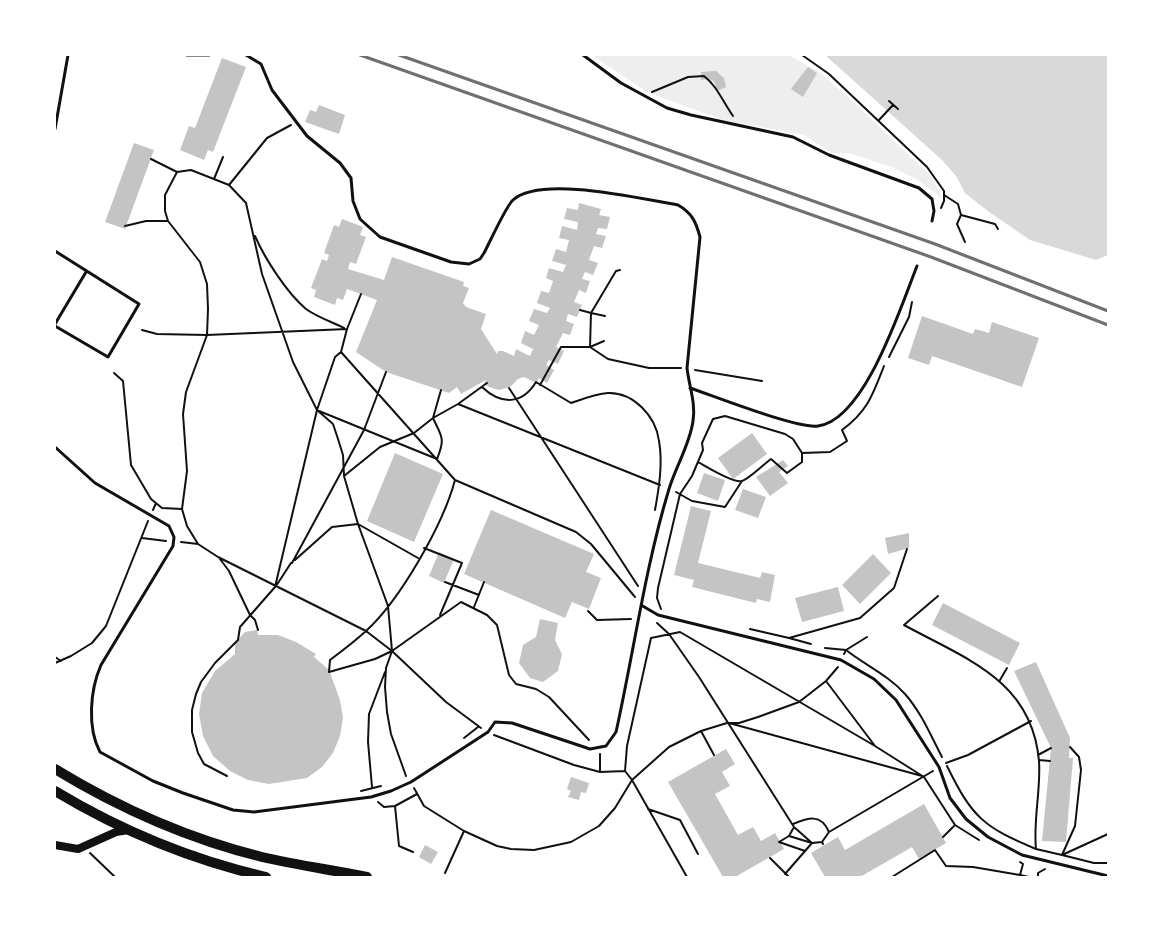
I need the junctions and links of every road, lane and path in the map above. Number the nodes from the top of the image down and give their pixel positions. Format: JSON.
{"nodes":[{"id":1,"x":68,"y":55,"type":"edge"},
{"id":2,"x":186,"y":55,"type":"edge"},
{"id":3,"x":209,"y":55,"type":"edge"},
{"id":4,"x":246,"y":55,"type":"edge"},
{"id":5,"x":583,"y":55,"type":"edge"},
{"id":6,"x":802,"y":55,"type":"edge"},
{"id":7,"x":644,"y":96,"type":"junction"},
{"id":8,"x":889,"y":100,"type":"dead end"},
{"id":9,"x":893,"y":105,"type":"junction"},
{"id":10,"x":898,"y":109,"type":"dead end"},
{"id":11,"x":879,"y":120,"type":"junction"},
{"id":12,"x":296,"y":122,"type":"junction"},
{"id":13,"x":740,"y":125,"type":"junction"},
{"id":14,"x":55,"y":129,"type":"edge"},
{"id":15,"x":223,"y":157,"type":"dead end"},
{"id":16,"x":151,"y":159,"type":"dead end"},
{"id":17,"x":177,"y":172,"type":"junction"},
{"id":18,"x":214,"y":179,"type":"junction"},
{"id":19,"x":229,"y":185,"type":"junction"},
{"id":20,"x":944,"y":195,"type":"junction"},
{"id":21,"x":938,"y":215,"type":"dead end"},
{"id":22,"x":962,"y":216,"type":"junction"},
{"id":23,"x":168,"y":221,"type":"junction"},
{"id":24,"x":932,"y":221,"type":"dead end"},
{"id":25,"x":125,"y":226,"type":"dead end"},
{"id":26,"x":998,"y":229,"type":"dead end"},
{"id":27,"x":253,"y":230,"type":"junction"},
{"id":28,"x":965,"y":242,"type":"dead end"},
{"id":29,"x":55,"y":252,"type":"edge"},
{"id":30,"x":916,"y":266,"type":"dead end"},
{"id":31,"x":620,"y":270,"type":"dead end"},
{"id":32,"x":86,"y":272,"type":"junction"},
{"id":33,"x":361,"y":294,"type":"dead end"},
{"id":34,"x":912,"y":300,"type":"dead end"},
{"id":35,"x":580,"y":310,"type":"dead end"},
{"id":36,"x":591,"y":313,"type":"junction"},
{"id":37,"x":605,"y":316,"type":"dead end"},
{"id":38,"x":55,"y":325,"type":"edge"},
{"id":39,"x":346,"y":329,"type":"junction"},
{"id":40,"x":142,"y":330,"type":"dead end"},
{"id":41,"x":283,"y":334,"type":"junction"},
{"id":42,"x":207,"y":335,"type":"junction"},
{"id":43,"x":604,"y":341,"type":"dead end"},
{"id":44,"x":590,"y":347,"type":"junction"},
{"id":45,"x":341,"y":352,"type":"junction"},
{"id":46,"x":687,"y":368,"type":"junction"},
{"id":47,"x":386,"y":372,"type":"dead end"},
{"id":48,"x":114,"y":373,"type":"dead end"},
{"id":49,"x":762,"y":381,"type":"dead end"},
{"id":50,"x":487,"y":383,"type":"dead end"},
{"id":51,"x":540,"y":384,"type":"junction"},
{"id":52,"x":482,"y":387,"type":"junction"},
{"id":53,"x":509,"y":388,"type":"dead end"},
{"id":54,"x":689,"y":388,"type":"junction"},
{"id":55,"x":441,"y":390,"type":"dead end"},
{"id":56,"x":378,"y":392,"type":"junction"},
{"id":57,"x":516,"y":400,"type":"junction"},
{"id":58,"x":458,"y":404,"type":"junction"},
{"id":59,"x":317,"y":410,"type":"junction"},
{"id":60,"x":433,"y":418,"type":"junction"},
{"id":61,"x":364,"y":430,"type":"junction"},
{"id":62,"x":414,"y":433,"type":"junction"},
{"id":63,"x":539,"y":436,"type":"junction"},
{"id":64,"x":393,"y":441,"type":"junction"},
{"id":65,"x":55,"y":447,"type":"edge"},
{"id":66,"x":802,"y":453,"type":"junction"},
{"id":67,"x":437,"y":459,"type":"junction"},
{"id":68,"x":698,"y":462,"type":"junction"},
{"id":69,"x":343,"y":467,"type":"junction"},
{"id":70,"x":344,"y":476,"type":"junction"},
{"id":71,"x":455,"y":480,"type":"junction"},
{"id":72,"x":742,"y":482,"type":"junction"},
{"id":73,"x":660,"y":485,"type":"junction"},
{"id":74,"x":669,"y":488,"type":"junction"},
{"id":75,"x":680,"y":494,"type":"junction"},
{"id":76,"x":156,"y":503,"type":"junction"},
{"id":77,"x":182,"y":509,"type":"junction"},
{"id":78,"x":654,"y":511,"type":"dead end"},
{"id":79,"x":150,"y":515,"type":"junction"},
{"id":80,"x":358,"y":524,"type":"junction"},
{"id":81,"x":424,"y":548,"type":"junction"},
{"id":82,"x":907,"y":549,"type":"dead end"},
{"id":83,"x":218,"y":558,"type":"junction"},
{"id":84,"x":418,"y":558,"type":"junction"},
{"id":85,"x":292,"y":562,"type":"junction"},
{"id":86,"x":640,"y":576,"type":"dead end"},
{"id":87,"x":444,"y":582,"type":"dead end"},
{"id":88,"x":484,"y":582,"type":"dead end"},
{"id":89,"x":453,"y":585,"type":"junction"},
{"id":90,"x":638,"y":585,"type":"junction"},
{"id":91,"x":275,"y":587,"type":"junction"},
{"id":92,"x":479,"y":595,"type":"junction"},
{"id":93,"x":938,"y":596,"type":"dead end"},
{"id":94,"x":642,"y":605,"type":"junction"},
{"id":95,"x":388,"y":606,"type":"junction"},
{"id":96,"x":474,"y":607,"type":"junction"},
{"id":97,"x":588,"y":611,"type":"dead end"},
{"id":98,"x":666,"y":611,"type":"dead end"},
{"id":99,"x":250,"y":615,"type":"junction"},
{"id":100,"x":440,"y":615,"type":"junction"},
{"id":101,"x":638,"y":618,"type":"junction"},
{"id":102,"x":750,"y":629,"type":"dead end"},
{"id":103,"x":258,"y":630,"type":"dead end"},
{"id":104,"x":366,"y":631,"type":"junction"},
{"id":105,"x":668,"y":634,"type":"junction"},
{"id":106,"x":867,"y":637,"type":"dead end"},
{"id":107,"x":789,"y":638,"type":"junction"},
{"id":108,"x":816,"y":646,"type":"dead end"},
{"id":109,"x":825,"y":648,"type":"dead end"},
{"id":110,"x":846,"y":650,"type":"junction"},
{"id":111,"x":392,"y":651,"type":"junction"},
{"id":112,"x":55,"y":657,"type":"edge"},
{"id":113,"x":61,"y":660,"type":"junction"},
{"id":114,"x":841,"y":660,"type":"junction"},
{"id":115,"x":55,"y":663,"type":"edge"},
{"id":116,"x":1007,"y":668,"type":"dead end"},
{"id":117,"x":1000,"y":680,"type":"junction"},
{"id":118,"x":826,"y":681,"type":"junction"},
{"id":119,"x":799,"y":702,"type":"junction"},
{"id":120,"x":1031,"y":721,"type":"junction"},
{"id":121,"x":727,"y":723,"type":"junction"},
{"id":122,"x":701,"y":731,"type":"junction"},
{"id":123,"x":488,"y":732,"type":"junction"},
{"id":124,"x":875,"y":746,"type":"junction"},
{"id":125,"x":1070,"y":747,"type":"dead end"},
{"id":126,"x":600,"y":748,"type":"junction"},
{"id":127,"x":1051,"y":748,"type":"dead end"},
{"id":128,"x":714,"y":755,"type":"dead end"},
{"id":129,"x":1038,"y":756,"type":"junction"},
{"id":130,"x":1039,"y":760,"type":"junction"},
{"id":131,"x":1050,"y":761,"type":"dead end"},
{"id":132,"x":946,"y":763,"type":"junction"},
{"id":133,"x":939,"y":767,"type":"junction"},
{"id":134,"x":55,"y":769,"type":"edge"},
{"id":135,"x":625,"y":771,"type":"junction"},
{"id":136,"x":600,"y":772,"type":"junction"},
{"id":137,"x":227,"y":776,"type":"dead end"},
{"id":138,"x":924,"y":777,"type":"junction"},
{"id":139,"x":632,"y":780,"type":"junction"},
{"id":140,"x":411,"y":782,"type":"junction"},
{"id":141,"x":372,"y":787,"type":"junction"},
{"id":142,"x":55,"y":791,"type":"edge"},
{"id":143,"x":358,"y":792,"type":"dead end"},
{"id":144,"x":417,"y":794,"type":"junction"},
{"id":145,"x":371,"y":797,"type":"junction"},
{"id":146,"x":395,"y":806,"type":"junction"},
{"id":147,"x":648,"y":809,"type":"junction"},
{"id":148,"x":955,"y":825,"type":"dead end"},
{"id":149,"x":794,"y":826,"type":"junction"},
{"id":150,"x":129,"y":830,"type":"junction"},
{"id":151,"x":464,"y":831,"type":"junction"},
{"id":152,"x":829,"y":832,"type":"junction"},
{"id":153,"x":1108,"y":834,"type":"edge"},
{"id":154,"x":789,"y":836,"type":"junction"},
{"id":155,"x":943,"y":837,"type":"dead end"},
{"id":156,"x":812,"y":843,"type":"junction"},
{"id":157,"x":55,"y":845,"type":"edge"},
{"id":158,"x":1036,"y":850,"type":"junction"},
{"id":159,"x":806,"y":851,"type":"junction"},
{"id":160,"x":414,"y":852,"type":"dead end"},
{"id":161,"x":90,"y":853,"type":"dead end"},
{"id":162,"x":698,"y":854,"type":"dead end"},
{"id":163,"x":1062,"y":855,"type":"junction"},
{"id":164,"x":770,"y":858,"type":"dead end"},
{"id":165,"x":1108,"y":862,"type":"edge"},
{"id":166,"x":1048,"y":869,"type":"dead end"},
{"id":167,"x":445,"y":873,"type":"dead end"},
{"id":168,"x":785,"y":874,"type":"junction"},
{"id":169,"x":1020,"y":875,"type":"dead end"},
{"id":170,"x":1108,"y":876,"type":"edge"},
{"id":171,"x":114,"y":877,"type":"edge"},
{"id":172,"x":266,"y":877,"type":"edge"},
{"id":173,"x":367,"y":877,"type":"edge"},
{"id":174,"x":687,"y":877,"type":"edge"},
{"id":175,"x":789,"y":877,"type":"edge"},
{"id":176,"x":892,"y":877,"type":"edge"},
{"id":177,"x":1038,"y":877,"type":"edge"}],
"edges":[{"from":1,"to":14,"type":"lane"},
{"from":2,"to":3,"type":"lane"},
{"from":4,"to":12,"type":"lane"},
{"from":5,"to":7,"type":"lane"},
{"from":6,"to":11,"type":"path"},
{"from":7,"to":13,"type":"lane"},
{"from":7,"to":13,"type":"path"},
{"from":8,"to":9,"type":"path"},
{"from":9,"to":10,"type":"path"},
{"from":9,"to":11,"type":"path"},
{"from":11,"to":20,"type":"path"},
{"from":12,"to":19,"type":"path"},
{"from":12,"to":46,"type":"lane"},
{"from":13,"to":24,"type":"lane"},
{"from":15,"to":18,"type":"path"},
{"from":16,"to":17,"type":"path"},
{"from":17,"to":18,"type":"path"},
{"from":17,"to":23,"type":"path"},
{"from":18,"to":19,"type":"path"},
{"from":19,"to":27,"type":"path"},
{"from":20,"to":21,"type":"path"},
{"from":20,"to":22,"type":"path"},
{"from":22,"to":26,"type":"path"},
{"from":22,"to":28,"type":"path"},
{"from":23,"to":25,"type":"path"},
{"from":23,"to":42,"type":"path"},
{"from":27,"to":39,"type":"path"},
{"from":27,"to":41,"type":"path"},
{"from":29,"to":32,"type":"lane"},
{"from":30,"to":54,"type":"lane"},
{"from":31,"to":36,"type":"path"},
{"from":32,"to":38,"type":"lane"},
{"from":32,"to":38,"type":"lane"},
{"from":33,"to":39,"type":"path"},
{"from":34,"to":66,"type":"path"},
{"from":35,"to":36,"type":"path"},
{"from":36,"to":37,"type":"path"},
{"from":36,"to":44,"type":"path"},
{"from":39,"to":41,"type":"path"},
{"from":39,"to":45,"type":"path"},
{"from":40,"to":42,"type":"path"},
{"from":41,"to":42,"type":"path"},
{"from":41,"to":59,"type":"path"},
{"from":42,"to":77,"type":"path"},
{"from":43,"to":44,"type":"path"},
{"from":44,"to":46,"type":"path"},
{"from":44,"to":51,"type":"path"},
{"from":45,"to":56,"type":"path"},
{"from":45,"to":59,"type":"path"},
{"from":46,"to":49,"type":"path"},
{"from":46,"to":54,"type":"lane"},
{"from":47,"to":56,"type":"path"},
{"from":48,"to":76,"type":"path"},
{"from":50,"to":52,"type":"path"},
{"from":51,"to":57,"type":"path"},
{"from":51,"to":73,"type":"path"},
{"from":52,"to":57,"type":"path"},
{"from":52,"to":58,"type":"path"},
{"from":53,"to":57,"type":"path"},
{"from":54,"to":74,"type":"lane"},
{"from":55,"to":60,"type":"path"},
{"from":56,"to":61,"type":"path"},
{"from":56,"to":62,"type":"path"},
{"from":57,"to":63,"type":"path"},
{"from":58,"to":60,"type":"path"},
{"from":58,"to":63,"type":"path"},
{"from":59,"to":61,"type":"path"},
{"from":59,"to":69,"type":"path"},
{"from":59,"to":91,"type":"path"},
{"from":60,"to":62,"type":"path"},
{"from":60,"to":67,"type":"path"},
{"from":61,"to":64,"type":"path"},
{"from":61,"to":69,"type":"path"},
{"from":62,"to":64,"type":"path"},
{"from":62,"to":67,"type":"path"},
{"from":63,"to":73,"type":"path"},
{"from":63,"to":90,"type":"path"},
{"from":64,"to":67,"type":"path"},
{"from":64,"to":70,"type":"path"},
{"from":65,"to":79,"type":"lane"},
{"from":66,"to":68,"type":"path"},
{"from":66,"to":72,"type":"path"},
{"from":67,"to":71,"type":"path"},
{"from":68,"to":72,"type":"path"},
{"from":68,"to":75,"type":"path"},
{"from":69,"to":70,"type":"path"},
{"from":69,"to":85,"type":"path"},
{"from":70,"to":80,"type":"path"},
{"from":71,"to":81,"type":"path"},
{"from":71,"to":94,"type":"path"},
{"from":72,"to":75,"type":"path"},
{"from":73,"to":78,"type":"path"},
{"from":74,"to":75,"type":"path"},
{"from":74,"to":94,"type":"lane"},
{"from":75,"to":98,"type":"path"},
{"from":76,"to":77,"type":"path"},
{"from":76,"to":79,"type":"path"},
{"from":77,"to":83,"type":"path"},
{"from":79,"to":113,"type":"path"},
{"from":79,"to":145,"type":"lane"},
{"from":80,"to":84,"type":"path"},
{"from":80,"to":85,"type":"path"},
{"from":80,"to":95,"type":"path"},
{"from":81,"to":84,"type":"path"},
{"from":81,"to":89,"type":"path"},
{"from":82,"to":107,"type":"path"},
{"from":83,"to":91,"type":"path"},
{"from":83,"to":99,"type":"path"},
{"from":84,"to":95,"type":"path"},
{"from":85,"to":91,"type":"path"},
{"from":86,"to":90,"type":"path"},
{"from":87,"to":89,"type":"path"},
{"from":88,"to":92,"type":"path"},
{"from":89,"to":92,"type":"path"},
{"from":89,"to":100,"type":"path"},
{"from":90,"to":94,"type":"path"},
{"from":91,"to":99,"type":"path"},
{"from":91,"to":104,"type":"path"},
{"from":92,"to":96,"type":"path"},
{"from":93,"to":117,"type":"path"},
{"from":94,"to":101,"type":"lane"},
{"from":94,"to":105,"type":"path"},
{"from":94,"to":114,"type":"lane"},
{"from":95,"to":104,"type":"path"},
{"from":95,"to":111,"type":"path"},
{"from":96,"to":100,"type":"path"},
{"from":96,"to":126,"type":"path"},
{"from":97,"to":101,"type":"path"},
{"from":99,"to":103,"type":"path"},
{"from":99,"to":137,"type":"path"},
{"from":100,"to":111,"type":"path"},
{"from":101,"to":126,"type":"lane"},
{"from":102,"to":107,"type":"path"},
{"from":104,"to":111,"type":"path"},
{"from":104,"to":111,"type":"path"},
{"from":105,"to":119,"type":"path"},
{"from":105,"to":121,"type":"path"},
{"from":105,"to":135,"type":"path"},
{"from":106,"to":110,"type":"path"},
{"from":107,"to":108,"type":"path"},
{"from":109,"to":110,"type":"path"},
{"from":110,"to":114,"type":"path"},
{"from":110,"to":132,"type":"path"},
{"from":111,"to":123,"type":"path"},
{"from":111,"to":140,"type":"path"},
{"from":111,"to":141,"type":"path"},
{"from":112,"to":113,"type":"path"},
{"from":113,"to":115,"type":"path"},
{"from":114,"to":118,"type":"path"},
{"from":114,"to":133,"type":"lane"},
{"from":116,"to":117,"type":"path"},
{"from":117,"to":120,"type":"path"},
{"from":118,"to":119,"type":"path"},
{"from":118,"to":124,"type":"path"},
{"from":119,"to":121,"type":"path"},
{"from":119,"to":124,"type":"path"},
{"from":120,"to":129,"type":"path"},
{"from":120,"to":132,"type":"path"},
{"from":121,"to":122,"type":"path"},
{"from":121,"to":138,"type":"path"},
{"from":121,"to":149,"type":"path"},
{"from":122,"to":128,"type":"path"},
{"from":122,"to":139,"type":"path"},
{"from":123,"to":126,"type":"lane"},
{"from":123,"to":136,"type":"path"},
{"from":123,"to":140,"type":"lane"},
{"from":124,"to":138,"type":"path"},
{"from":125,"to":163,"type":"path"},
{"from":126,"to":136,"type":"path"},
{"from":127,"to":129,"type":"path"},
{"from":129,"to":130,"type":"path"},
{"from":130,"to":131,"type":"path"},
{"from":130,"to":158,"type":"path"},
{"from":132,"to":133,"type":"path"},
{"from":132,"to":158,"type":"path"},
{"from":133,"to":138,"type":"path"},
{"from":133,"to":170,"type":"lane"},
{"from":134,"to":173,"type":"highway"},
{"from":135,"to":136,"type":"path"},
{"from":135,"to":139,"type":"path"},
{"from":138,"to":152,"type":"path"},
{"from":139,"to":147,"type":"path"},
{"from":139,"to":151,"type":"path"},
{"from":140,"to":144,"type":"path"},
{"from":140,"to":145,"type":"lane"},
{"from":141,"to":143,"type":"path"},
{"from":141,"to":145,"type":"path"},
{"from":142,"to":150,"type":"highway"},
{"from":144,"to":146,"type":"path"},
{"from":144,"to":151,"type":"path"},
{"from":145,"to":146,"type":"path"},
{"from":146,"to":160,"type":"path"},
{"from":147,"to":162,"type":"path"},
{"from":147,"to":174,"type":"path"},
{"from":148,"to":155,"type":"path"},
{"from":149,"to":152,"type":"path"},
{"from":149,"to":154,"type":"path"},
{"from":149,"to":156,"type":"path"},
{"from":150,"to":157,"type":"street"},
{"from":150,"to":172,"type":"highway"},
{"from":151,"to":167,"type":"path"},
{"from":152,"to":156,"type":"path"},
{"from":153,"to":163,"type":"path"},
{"from":154,"to":156,"type":"path"},
{"from":154,"to":159,"type":"path"},
{"from":156,"to":159,"type":"path"},
{"from":158,"to":163,"type":"path"},
{"from":159,"to":168,"type":"path"},
{"from":161,"to":171,"type":"path"},
{"from":163,"to":165,"type":"path"},
{"from":164,"to":168,"type":"path"},
{"from":166,"to":177,"type":"path"},
{"from":168,"to":175,"type":"path"},
{"from":169,"to":176,"type":"path"}]}
